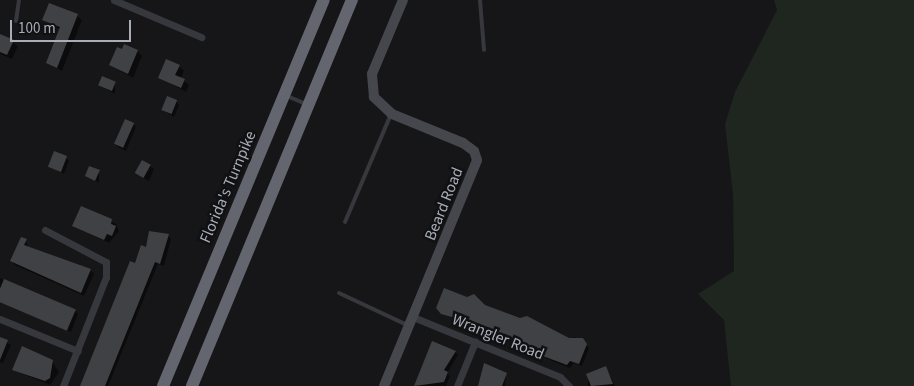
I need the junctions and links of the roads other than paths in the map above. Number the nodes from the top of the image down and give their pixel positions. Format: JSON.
{"nodes":[{"id":1,"x":19,"y":0,"type":"edge"},
{"id":2,"x":114,"y":0,"type":"edge"},
{"id":3,"x":324,"y":0,"type":"edge"},
{"id":4,"x":352,"y":0,"type":"edge"},
{"id":5,"x":403,"y":0,"type":"edge"},
{"id":6,"x":480,"y":0,"type":"edge"},
{"id":7,"x":16,"y":21,"type":"dead end"},
{"id":8,"x":201,"y":37,"type":"dead end"},
{"id":9,"x":484,"y":50,"type":"dead end"},
{"id":10,"x":285,"y":95,"type":"junction"},
{"id":11,"x":309,"y":105,"type":"junction"},
{"id":12,"x":392,"y":114,"type":"junction"},
{"id":13,"x":345,"y":222,"type":"dead end"},
{"id":14,"x":45,"y":230,"type":"dead end"},
{"id":15,"x":339,"y":292,"type":"dead end"},
{"id":16,"x":0,"y":319,"type":"edge"},
{"id":17,"x":411,"y":321,"type":"junction"},
{"id":18,"x":475,"y":342,"type":"junction"},
{"id":19,"x":78,"y":351,"type":"junction"},
{"id":20,"x":63,"y":386,"type":"edge"},
{"id":21,"x":162,"y":386,"type":"edge"},
{"id":22,"x":192,"y":386,"type":"edge"},
{"id":23,"x":384,"y":386,"type":"edge"},
{"id":24,"x":457,"y":386,"type":"edge"},
{"id":25,"x":569,"y":386,"type":"edge"}],
"edges":[{"from":1,"to":7,"type":"lane"},
{"from":2,"to":8,"type":"street"},
{"from":3,"to":10,"type":"highway","name":"Florida's Turnpike"},
{"from":4,"to":11,"type":"highway"},
{"from":5,"to":12,"type":"street","name":"Beard Road"},
{"from":6,"to":9,"type":"lane"},
{"from":10,"to":11,"type":"lane"},
{"from":10,"to":21,"type":"highway","name":"Florida's Turnpike"},
{"from":11,"to":22,"type":"highway"},
{"from":12,"to":13,"type":"lane"},
{"from":12,"to":17,"type":"street","name":"Beard Road"},
{"from":14,"to":19,"type":"street"},
{"from":15,"to":17,"type":"lane"},
{"from":16,"to":19,"type":"street"},
{"from":17,"to":18,"type":"street","name":"Wrangler Road"},
{"from":17,"to":23,"type":"street","name":"Beard Road"},
{"from":18,"to":24,"type":"street"},
{"from":18,"to":25,"type":"street","name":"Wrangler Road"},
{"from":19,"to":20,"type":"street"}]}
